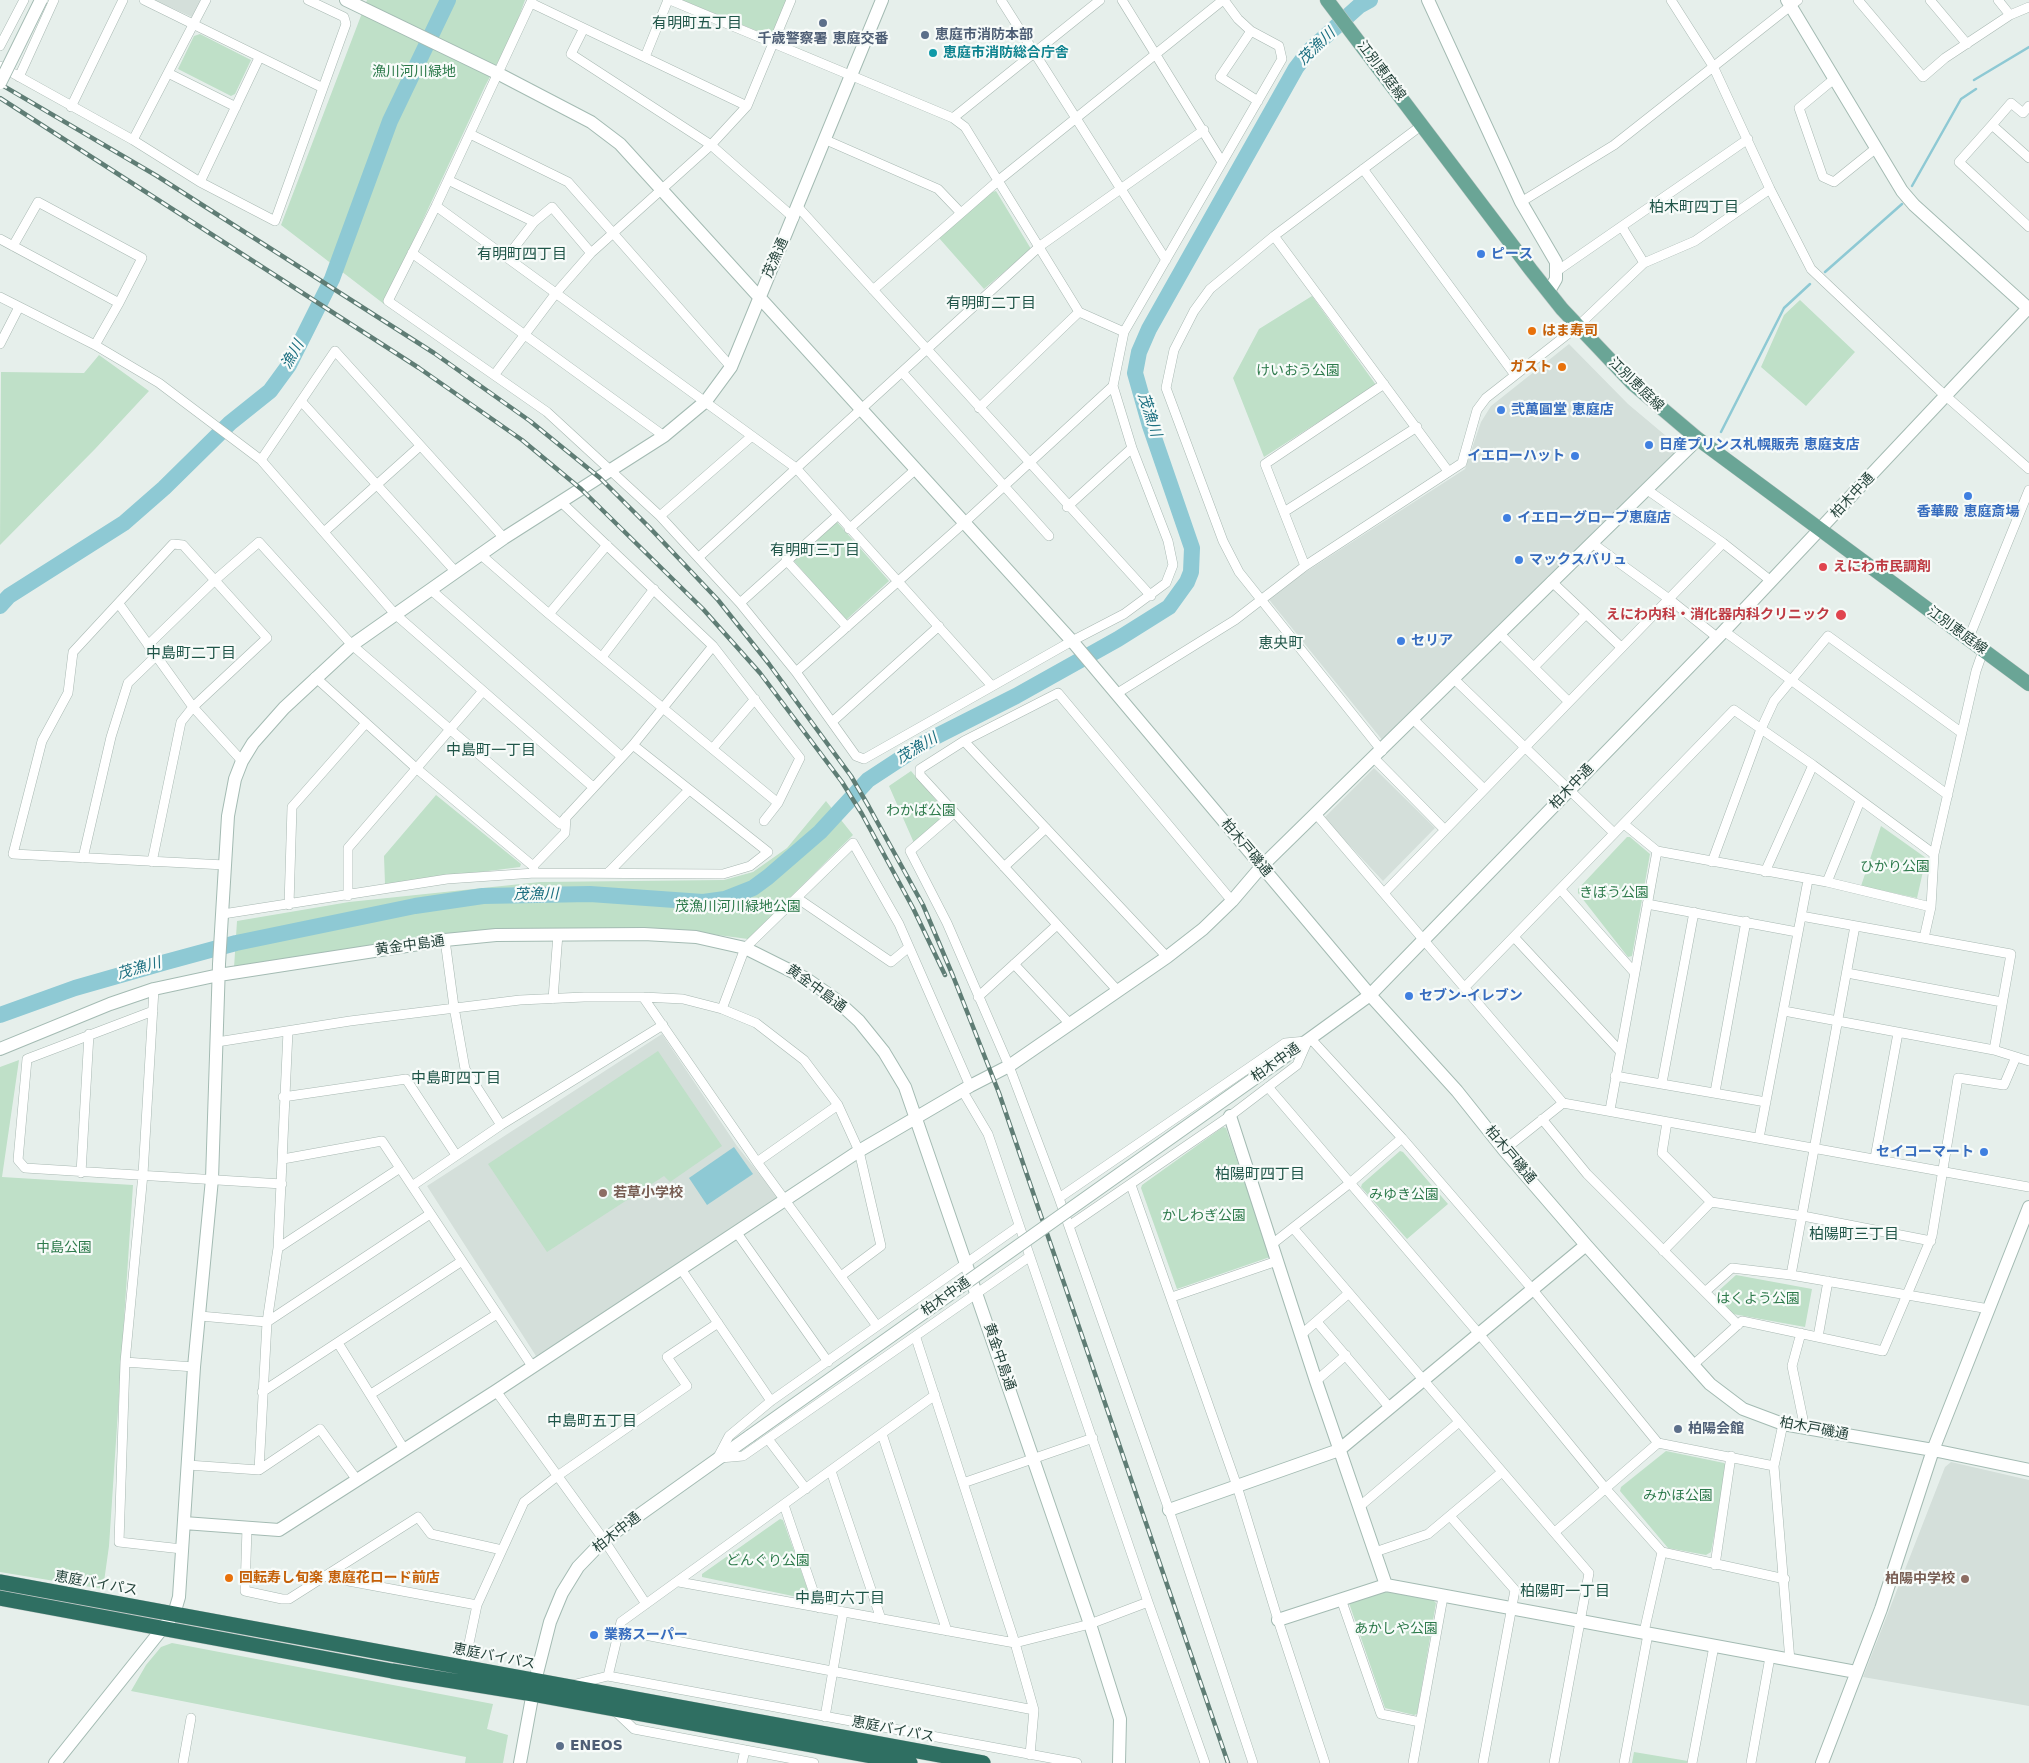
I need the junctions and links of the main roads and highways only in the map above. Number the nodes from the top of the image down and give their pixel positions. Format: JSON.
{"nodes":[{"id":1,"x":1327,"y":0,"type":"edge"},
{"id":2,"x":2029,"y":684,"type":"edge"},
{"id":3,"x":0,"y":1582,"type":"edge"},
{"id":4,"x":0,"y":1598,"type":"edge"},
{"id":5,"x":534,"y":1688,"type":"junction"},
{"id":6,"x":910,"y":1763,"type":"edge"},
{"id":7,"x":983,"y":1763,"type":"edge"}],
"edges":[{"from":1,"to":2,"type":"main road","name":"江別恵庭線"},
{"from":3,"to":5,"type":"highway","name":"恵庭バイパス"},
{"from":4,"to":5,"type":"highway","name":"恵庭バイパス"},
{"from":5,"to":6,"type":"highway","name":"恵庭バイパス"},
{"from":5,"to":7,"type":"highway","name":"恵庭バイパス"}]}
